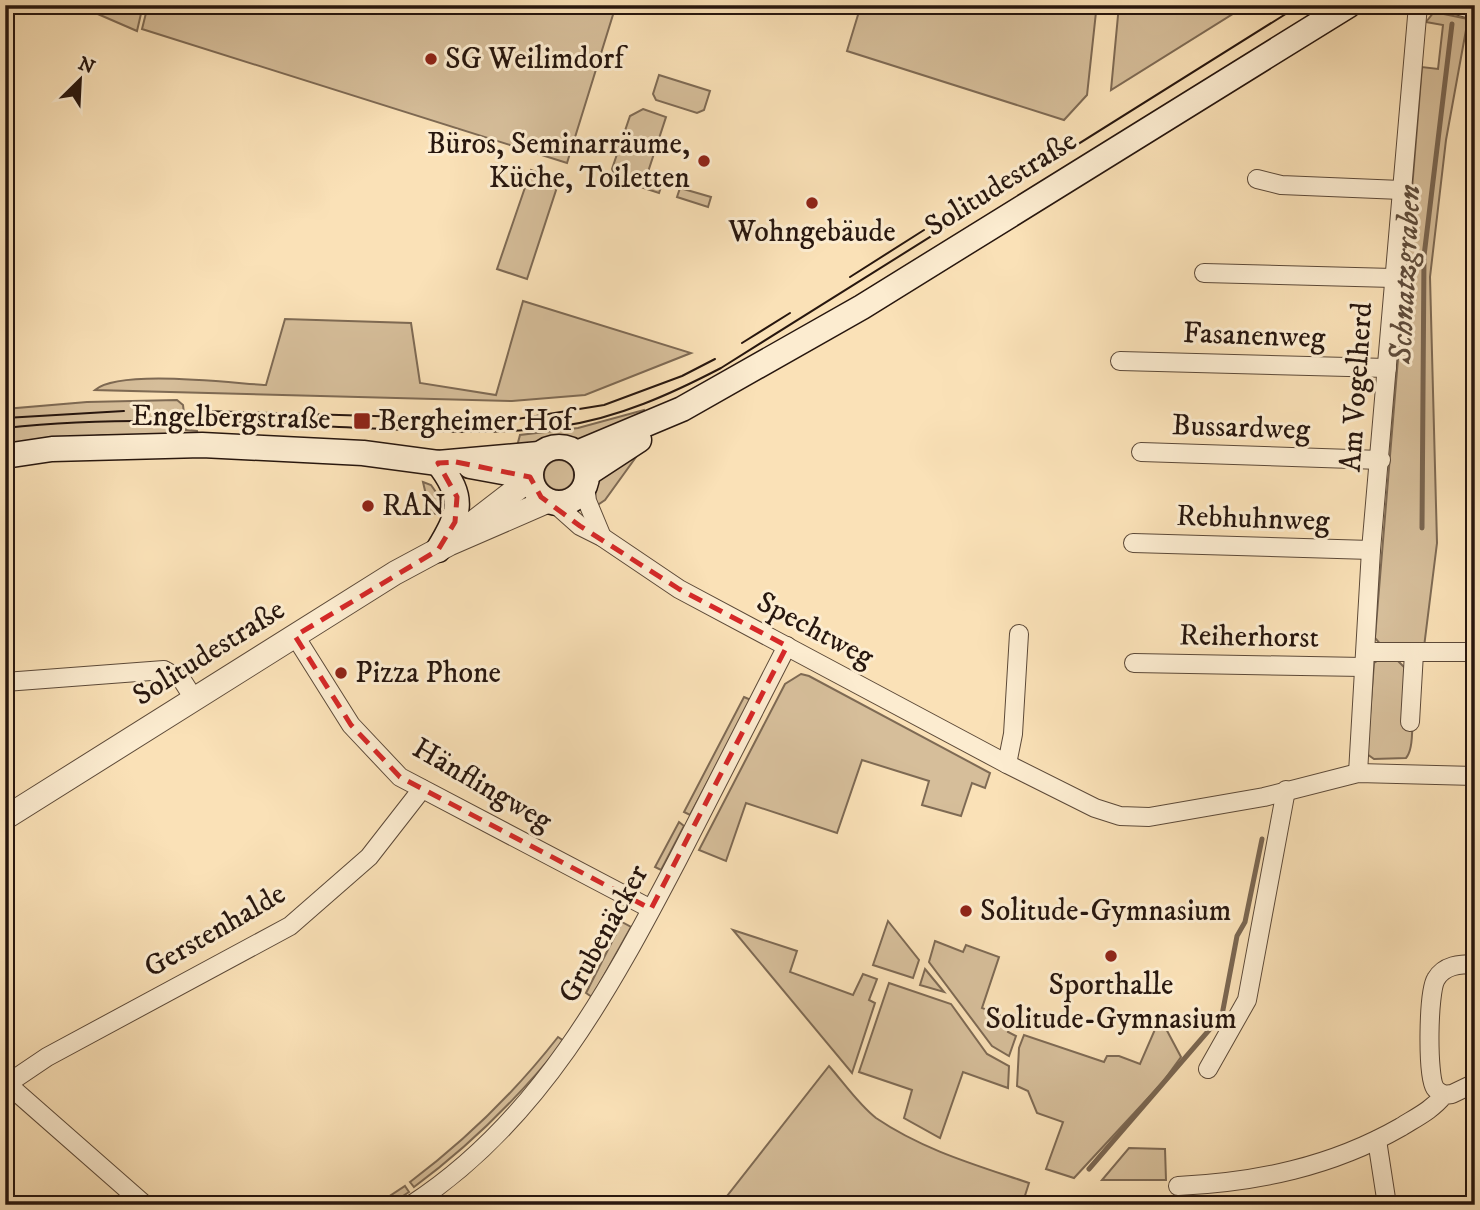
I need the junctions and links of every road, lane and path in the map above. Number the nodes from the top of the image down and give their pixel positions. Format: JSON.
{"nodes":[{"id":1,"x":1349,"y":5,"type":"edge"},
{"id":2,"x":1418,"y":5,"type":"edge"},
{"id":3,"x":1456,"y":5,"type":"edge"},
{"id":4,"x":1475,"y":10,"type":"edge"},
{"id":5,"x":1257,"y":178,"type":"dead end"},
{"id":6,"x":1401,"y":190,"type":"junction"},
{"id":7,"x":1205,"y":273,"type":"dead end"},
{"id":8,"x":1393,"y":278,"type":"junction"},
{"id":9,"x":1120,"y":360,"type":"dead end"},
{"id":10,"x":1387,"y":368,"type":"junction"},
{"id":11,"x":1141,"y":452,"type":"dead end"},
{"id":12,"x":5,"y":456,"type":"edge"},
{"id":13,"x":1381,"y":460,"type":"junction"},
{"id":14,"x":447,"y":463,"type":"junction"},
{"id":15,"x":533,"y":470,"type":"junction"},
{"id":16,"x":583,"y":471,"type":"junction"},
{"id":17,"x":551,"y":502,"type":"junction"},
{"id":18,"x":602,"y":537,"type":"junction"},
{"id":19,"x":1133,"y":543,"type":"dead end"},
{"id":20,"x":444,"y":547,"type":"junction"},
{"id":21,"x":1371,"y":550,"type":"junction"},
{"id":22,"x":1019,"y":634,"type":"dead end"},
{"id":23,"x":295,"y":636,"type":"junction"},
{"id":24,"x":787,"y":646,"type":"junction"},
{"id":25,"x":1475,"y":652,"type":"edge"},
{"id":26,"x":1413,"y":653,"type":"junction"},
{"id":27,"x":1365,"y":660,"type":"junction"},
{"id":28,"x":1134,"y":663,"type":"dead end"},
{"id":29,"x":5,"y":682,"type":"edge"},
{"id":30,"x":194,"y":699,"type":"junction"},
{"id":31,"x":1410,"y":722,"type":"dead end"},
{"id":32,"x":1007,"y":764,"type":"junction"},
{"id":33,"x":1357,"y":773,"type":"junction"},
{"id":34,"x":1475,"y":776,"type":"edge"},
{"id":35,"x":422,"y":789,"type":"junction"},
{"id":36,"x":1286,"y":790,"type":"junction"},
{"id":37,"x":5,"y":818,"type":"edge"},
{"id":38,"x":651,"y":909,"type":"junction"},
{"id":39,"x":1475,"y":964,"type":"edge"},
{"id":40,"x":1208,"y":1069,"type":"dead end"},
{"id":41,"x":6,"y":1083,"type":"edge"},
{"id":42,"x":1475,"y":1083,"type":"edge"},
{"id":43,"x":1444,"y":1095,"type":"junction"},
{"id":44,"x":1377,"y":1140,"type":"junction"},
{"id":45,"x":1178,"y":1186,"type":"dead end"},
{"id":46,"x":145,"y":1205,"type":"edge"},
{"id":47,"x":411,"y":1205,"type":"edge"},
{"id":48,"x":1387,"y":1205,"type":"edge"}],
"edges":[{"from":1,"to":16,"type":"main road","name":"Solitudestraße"},
{"from":2,"to":6,"type":"street","name":"Am Vogelherd"},
{"from":3,"to":4,"type":"street"},
{"from":5,"to":6,"type":"street"},
{"from":6,"to":8,"type":"street","name":"Am Vogelherd"},
{"from":7,"to":8,"type":"street"},
{"from":8,"to":10,"type":"street","name":"Am Vogelherd"},
{"from":9,"to":10,"type":"street","name":"Fasanenweg"},
{"from":10,"to":13,"type":"street","name":"Am Vogelherd"},
{"from":11,"to":13,"type":"street","name":"Bussardweg"},
{"from":12,"to":14,"type":"main road","name":"Engelbergstraße"},
{"from":13,"to":21,"type":"street","name":"Am Vogelherd"},
{"from":14,"to":15,"type":"main road","name":"Engelbergstraße"},
{"from":14,"to":20,"type":"main road"},
{"from":15,"to":16,"type":"main road"},
{"from":15,"to":17,"type":"main road"},
{"from":15,"to":20,"type":"street","name":"Solitudestraße"},
{"from":16,"to":17,"type":"main road"},
{"from":16,"to":18,"type":"street"},
{"from":17,"to":18,"type":"street","name":"Spechtweg"},
{"from":17,"to":20,"type":"street","name":"Solitudestraße"},
{"from":18,"to":24,"type":"street","name":"Spechtweg"},
{"from":19,"to":21,"type":"street","name":"Rebhuhnweg"},
{"from":20,"to":23,"type":"street","name":"Solitudestraße"},
{"from":21,"to":27,"type":"street","name":"Am Vogelherd"},
{"from":22,"to":32,"type":"street"},
{"from":23,"to":30,"type":"street","name":"Solitudestraße"},
{"from":23,"to":35,"type":"street","name":"Hänflingweg"},
{"from":24,"to":32,"type":"street","name":"Spechtweg"},
{"from":24,"to":38,"type":"street","name":"Grubenäcker"},
{"from":25,"to":26,"type":"street","name":"Reiherhorst"},
{"from":26,"to":27,"type":"street","name":"Reiherhorst"},
{"from":26,"to":31,"type":"street"},
{"from":27,"to":28,"type":"street","name":"Reiherhorst"},
{"from":27,"to":33,"type":"street","name":"Am Vogelherd"},
{"from":29,"to":30,"type":"street"},
{"from":30,"to":37,"type":"street","name":"Solitudestraße"},
{"from":32,"to":36,"type":"street","name":"Spechtweg"},
{"from":33,"to":34,"type":"street","name":"Spechtweg"},
{"from":33,"to":36,"type":"street","name":"Spechtweg"},
{"from":35,"to":38,"type":"street","name":"Hänflingweg"},
{"from":35,"to":41,"type":"street","name":"Gerstenhalde"},
{"from":36,"to":40,"type":"street"},
{"from":38,"to":47,"type":"street","name":"Grubenäcker"},
{"from":39,"to":43,"type":"street"},
{"from":41,"to":46,"type":"street"},
{"from":42,"to":43,"type":"street"},
{"from":43,"to":44,"type":"street"},
{"from":44,"to":45,"type":"street"},
{"from":44,"to":48,"type":"street"}]}
